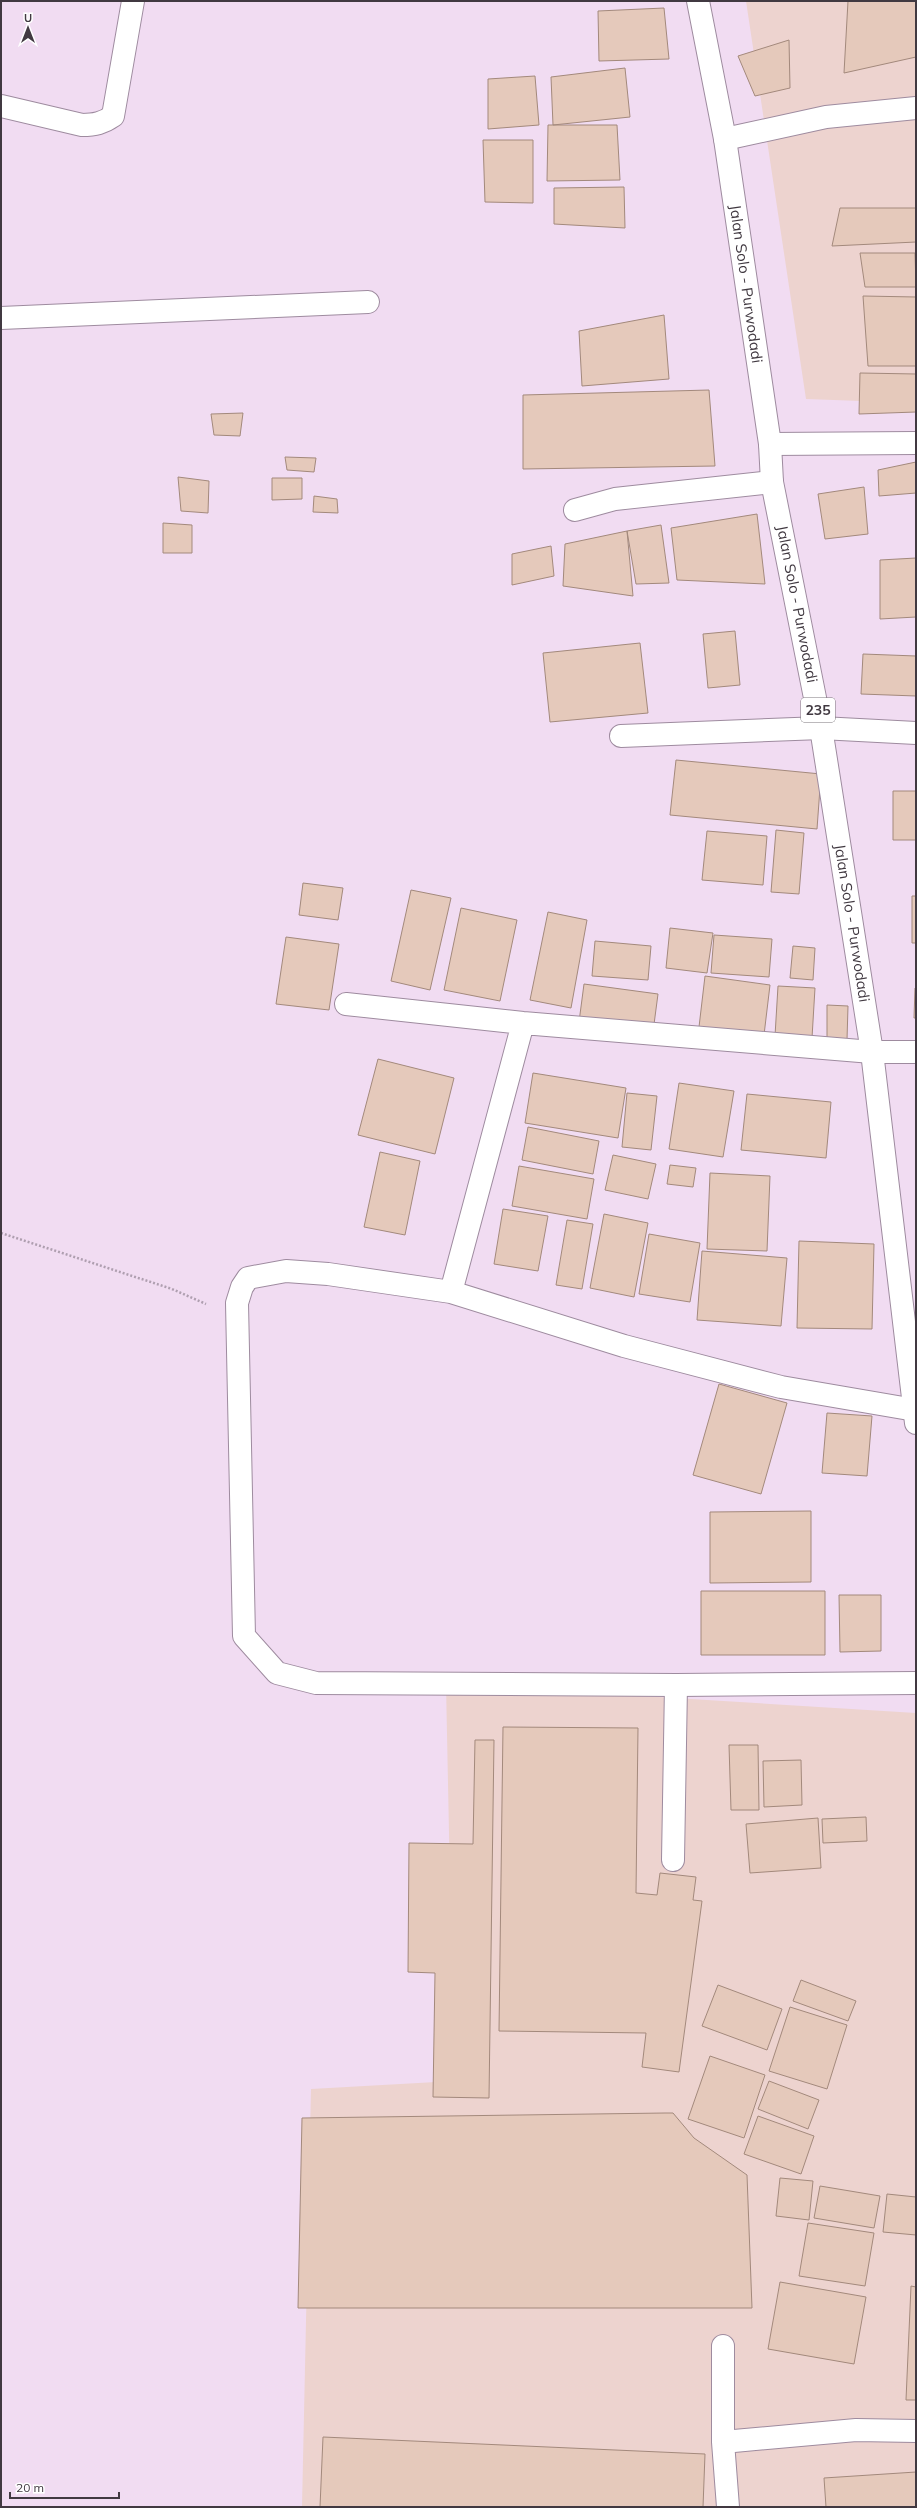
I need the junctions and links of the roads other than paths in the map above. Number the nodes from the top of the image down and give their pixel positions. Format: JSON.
{"nodes":[{"id":1,"x":133,"y":1,"type":"edge"},
{"id":2,"x":698,"y":1,"type":"edge"},
{"id":3,"x":1,"y":106,"type":"edge"},
{"id":4,"x":916,"y":108,"type":"edge"},
{"id":5,"x":725,"y":139,"type":"junction"},
{"id":6,"x":368,"y":302,"type":"dead end"},
{"id":7,"x":1,"y":318,"type":"edge"},
{"id":8,"x":916,"y":443,"type":"edge"},
{"id":9,"x":770,"y":444,"type":"junction"},
{"id":10,"x":772,"y":482,"type":"junction"},
{"id":11,"x":575,"y":510,"type":"dead end"},
{"id":12,"x":821,"y":728,"type":"junction"},
{"id":13,"x":916,"y":733,"type":"edge"},
{"id":14,"x":621,"y":736,"type":"dead end"},
{"id":15,"x":346,"y":1004,"type":"dead end"},
{"id":16,"x":523,"y":1023,"type":"junction"},
{"id":17,"x":872,"y":1052,"type":"junction"},
{"id":18,"x":916,"y":1052,"type":"edge"},
{"id":19,"x":451,"y":1292,"type":"junction"},
{"id":20,"x":915,"y":1416,"type":"edge"},
{"id":21,"x":916,"y":1683,"type":"edge"},
{"id":22,"x":676,"y":1685,"type":"junction"},
{"id":23,"x":674,"y":1860,"type":"dead end"},
{"id":24,"x":723,"y":2346,"type":"dead end"},
{"id":25,"x":916,"y":2431,"type":"edge"},
{"id":26,"x":723,"y":2442,"type":"junction"},
{"id":27,"x":728,"y":2507,"type":"edge"}],
"edges":[{"from":1,"to":3,"type":"street"},
{"from":2,"to":5,"type":"street","name":"Jalan Solo - Purwodadi","number":"235"},
{"from":4,"to":5,"type":"street"},
{"from":5,"to":9,"type":"street","name":"Jalan Solo - Purwodadi","number":"235"},
{"from":6,"to":7,"type":"street"},
{"from":8,"to":9,"type":"street"},
{"from":9,"to":10,"type":"street","name":"Jalan Solo - Purwodadi","number":"235"},
{"from":10,"to":11,"type":"street"},
{"from":10,"to":12,"type":"street","name":"Jalan Solo - Purwodadi","number":"235"},
{"from":12,"to":13,"type":"street"},
{"from":12,"to":14,"type":"street"},
{"from":12,"to":17,"type":"street","name":"Jalan Solo - Purwodadi","number":"235"},
{"from":15,"to":16,"type":"street"},
{"from":16,"to":17,"type":"street"},
{"from":16,"to":19,"type":"street"},
{"from":17,"to":18,"type":"street"},
{"from":17,"to":20,"type":"street","name":"Jalan Solo - Purwodadi","number":"235"},
{"from":19,"to":20,"type":"street"},
{"from":19,"to":22,"type":"street"},
{"from":21,"to":22,"type":"street"},
{"from":22,"to":23,"type":"street"},
{"from":24,"to":26,"type":"street"},
{"from":25,"to":26,"type":"street"},
{"from":26,"to":27,"type":"street"}]}
